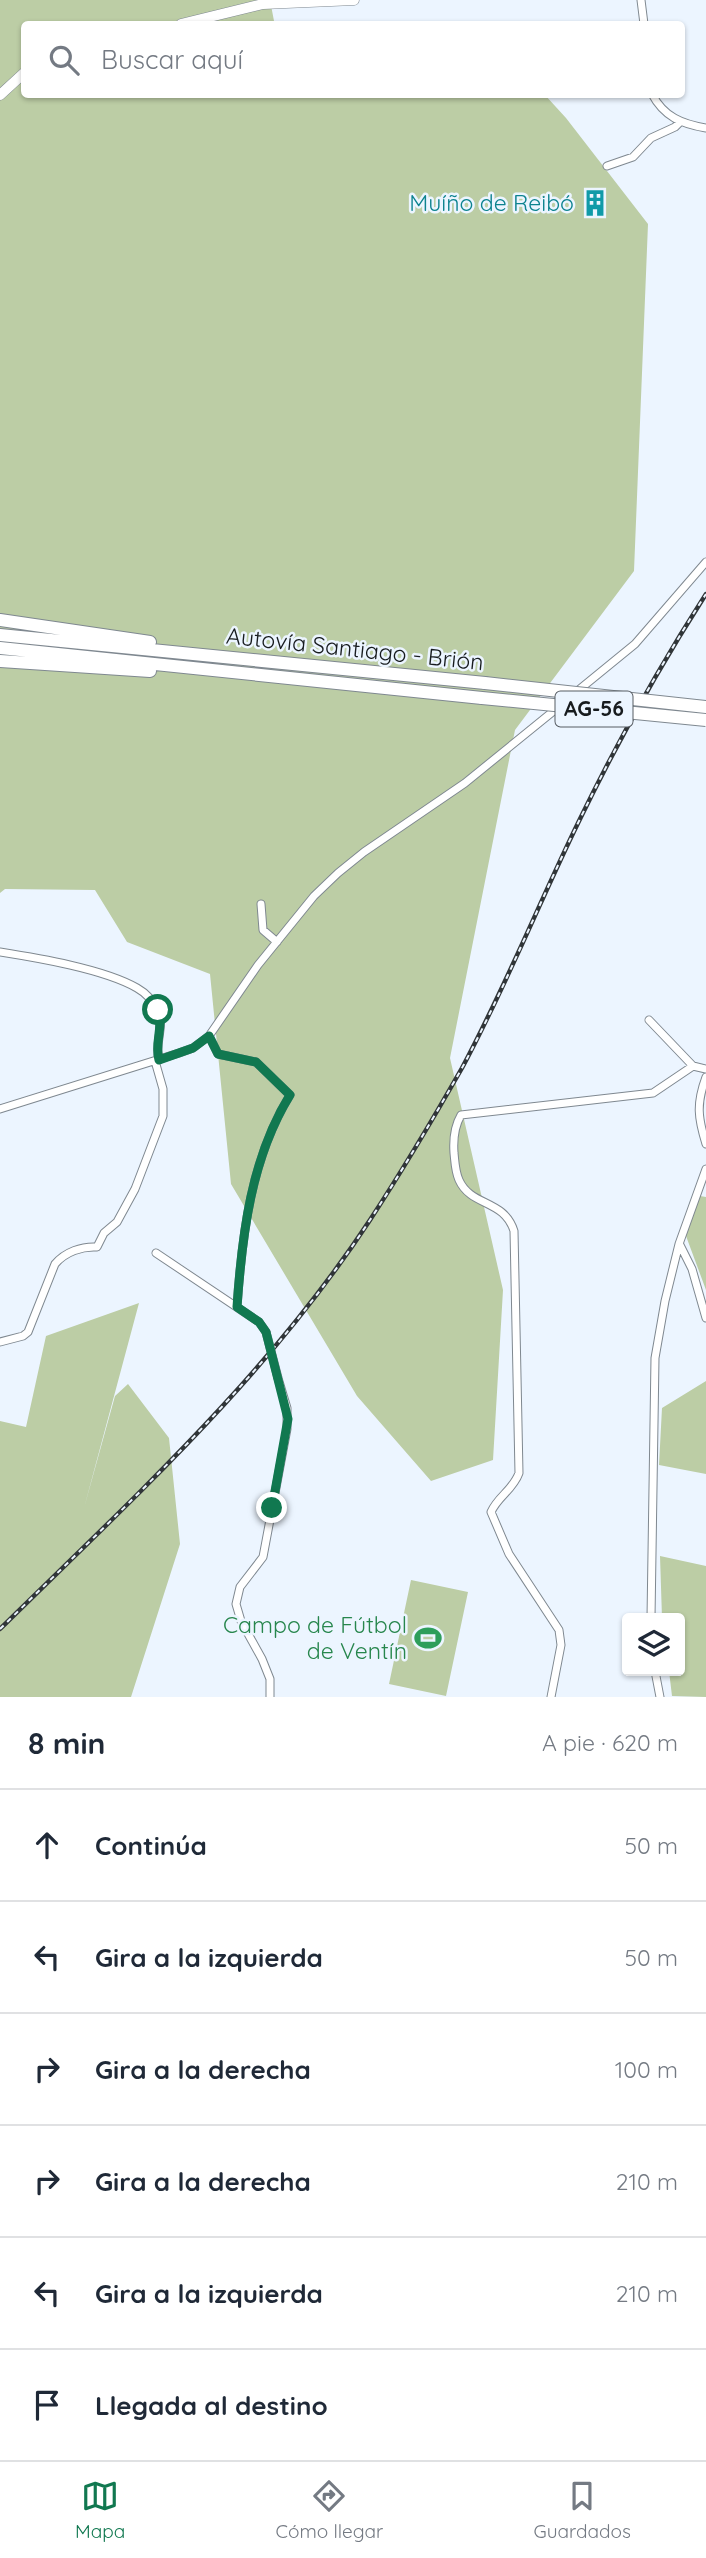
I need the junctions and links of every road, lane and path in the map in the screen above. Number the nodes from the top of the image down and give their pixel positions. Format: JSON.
{"nodes":[{"id":1,"x":354,"y":0,"type":"edge"},
{"id":2,"x":641,"y":0,"type":"edge"},
{"id":3,"x":193,"y":21,"type":"edge"},
{"id":4,"x":644,"y":21,"type":"edge"},
{"id":5,"x":21,"y":76,"type":"edge"},
{"id":6,"x":0,"y":95,"type":"edge"},
{"id":7,"x":655,"y":98,"type":"edge"},
{"id":8,"x":679,"y":123,"type":"junction"},
{"id":9,"x":706,"y":128,"type":"edge"},
{"id":10,"x":607,"y":166,"type":"dead end"},
{"id":11,"x":706,"y":562,"type":"edge"},
{"id":12,"x":0,"y":620,"type":"edge"},
{"id":13,"x":0,"y":635,"type":"edge"},
{"id":14,"x":0,"y":648,"type":"edge"},
{"id":15,"x":201,"y":655,"type":"junction"},
{"id":16,"x":0,"y":661,"type":"edge"},
{"id":17,"x":215,"y":669,"type":"junction"},
{"id":18,"x":706,"y":708,"type":"edge"},
{"id":19,"x":706,"y":720,"type":"edge"},
{"id":20,"x":261,"y":904,"type":"dead end"},
{"id":21,"x":277,"y":942,"type":"junction"},
{"id":22,"x":0,"y":951,"type":"edge"},
{"id":23,"x":649,"y":1020,"type":"dead end"},
{"id":24,"x":209,"y":1036,"type":"junction"},
{"id":25,"x":157,"y":1060,"type":"junction"},
{"id":26,"x":693,"y":1066,"type":"junction"},
{"id":27,"x":706,"y":1069,"type":"edge"},
{"id":28,"x":706,"y":1077,"type":"edge"},
{"id":29,"x":0,"y":1109,"type":"edge"},
{"id":30,"x":706,"y":1144,"type":"edge"},
{"id":31,"x":706,"y":1169,"type":"edge"},
{"id":32,"x":679,"y":1244,"type":"junction"},
{"id":33,"x":156,"y":1253,"type":"dead end"},
{"id":34,"x":237,"y":1307,"type":"junction"},
{"id":35,"x":706,"y":1318,"type":"edge"},
{"id":36,"x":0,"y":1342,"type":"edge"},
{"id":37,"x":651,"y":1613,"type":"edge"},
{"id":38,"x":657,"y":1676,"type":"edge"},
{"id":39,"x":270,"y":1697,"type":"edge"},
{"id":40,"x":551,"y":1697,"type":"edge"},
{"id":41,"x":660,"y":1697,"type":"edge"}],
"edges":[{"from":1,"to":3,"type":"street"},
{"from":2,"to":4,"type":"street"},
{"from":5,"to":6,"type":"street"},
{"from":7,"to":8,"type":"street"},
{"from":8,"to":9,"type":"street"},
{"from":8,"to":10,"type":"street"},
{"from":11,"to":21,"type":"street"},
{"from":12,"to":15,"type":"highway"},
{"from":13,"to":15,"type":"highway","name":"Autovía Santiago - Brión","number":"AG-56"},
{"from":14,"to":17,"type":"highway","name":"Autovía Santiago - Brión","number":"AG-56"},
{"from":15,"to":18,"type":"highway","name":"Autovía Santiago - Brión","number":"AG-56","bridge":true},
{"from":16,"to":17,"type":"highway"},
{"from":17,"to":19,"type":"highway","name":"Autovía Santiago - Brión","number":"AG-56","bridge":true},
{"from":20,"to":21,"type":"street"},
{"from":21,"to":24,"type":"street"},
{"from":22,"to":25,"type":"street"},
{"from":23,"to":26,"type":"street"},
{"from":24,"to":25,"type":"street"},
{"from":24,"to":34,"type":"street"},
{"from":25,"to":29,"type":"street"},
{"from":25,"to":36,"type":"street"},
{"from":26,"to":27,"type":"street"},
{"from":26,"to":40,"type":"street"},
{"from":28,"to":30,"type":"street"},
{"from":31,"to":32,"type":"street"},
{"from":32,"to":35,"type":"street"},
{"from":32,"to":37,"type":"street"},
{"from":33,"to":34,"type":"street"},
{"from":34,"to":39,"type":"street","bridge":true},
{"from":38,"to":41,"type":"street"}]}
